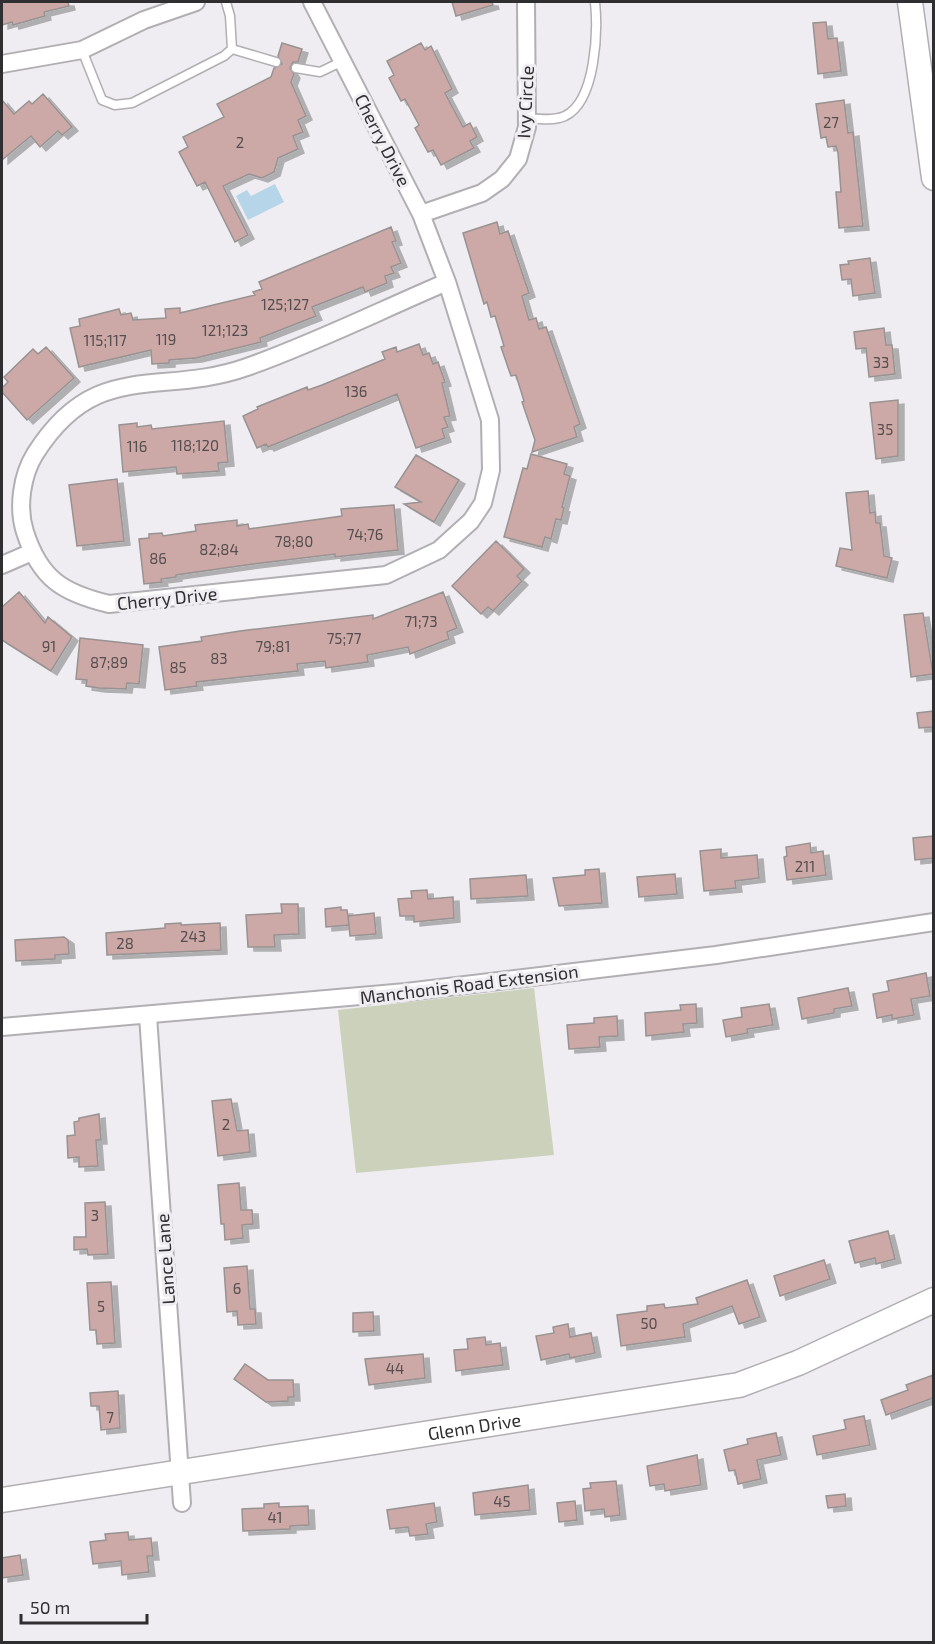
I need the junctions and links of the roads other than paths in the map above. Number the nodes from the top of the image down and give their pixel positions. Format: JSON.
{"nodes":[{"id":1,"x":196,"y":2,"type":"edge"},
{"id":2,"x":226,"y":2,"type":"edge"},
{"id":3,"x":312,"y":2,"type":"edge"},
{"id":4,"x":526,"y":2,"type":"edge"},
{"id":5,"x":595,"y":2,"type":"edge"},
{"id":6,"x":910,"y":2,"type":"edge"},
{"id":7,"x":232,"y":49,"type":"junction"},
{"id":8,"x":82,"y":50,"type":"junction"},
{"id":9,"x":343,"y":61,"type":"junction"},
{"id":10,"x":276,"y":62,"type":"dead end"},
{"id":11,"x":2,"y":64,"type":"edge"},
{"id":12,"x":296,"y":68,"type":"dead end"},
{"id":13,"x":528,"y":118,"type":"junction"},
{"id":14,"x":933,"y":178,"type":"edge"},
{"id":15,"x":421,"y":214,"type":"junction"},
{"id":16,"x":447,"y":282,"type":"junction"},
{"id":17,"x":32,"y":552,"type":"junction"},
{"id":18,"x":2,"y":565,"type":"edge"},
{"id":19,"x":933,"y":922,"type":"edge"},
{"id":20,"x":148,"y":1016,"type":"junction"},
{"id":21,"x":2,"y":1028,"type":"edge"},
{"id":22,"x":933,"y":1300,"type":"edge"},
{"id":23,"x":180,"y":1474,"type":"junction"},
{"id":24,"x":2,"y":1500,"type":"edge"},
{"id":25,"x":182,"y":1503,"type":"dead end"}],
"edges":[{"from":1,"to":8,"type":"street"},
{"from":2,"to":7,"type":"lane"},
{"from":3,"to":9,"type":"street","name":"Cherry Drive"},
{"from":4,"to":13,"type":"street","name":"Ivy Circle"},
{"from":5,"to":13,"type":"lane"},
{"from":6,"to":14,"type":"street"},
{"from":7,"to":8,"type":"lane"},
{"from":7,"to":10,"type":"lane"},
{"from":8,"to":11,"type":"street"},
{"from":9,"to":12,"type":"lane"},
{"from":9,"to":15,"type":"street","name":"Cherry Drive"},
{"from":13,"to":15,"type":"street","name":"Ivy Circle"},
{"from":15,"to":16,"type":"street","name":"Cherry Drive"},
{"from":16,"to":17,"type":"street","name":"Cherry Drive"},
{"from":16,"to":17,"type":"street","name":"Cherry Drive"},
{"from":17,"to":18,"type":"street"},
{"from":19,"to":20,"type":"street","name":"Manchonis Road Extension"},
{"from":20,"to":21,"type":"street","name":"Manchonis Road Extension"},
{"from":20,"to":23,"type":"street","name":"Lance Lane"},
{"from":22,"to":23,"type":"street","name":"Glenn Drive"},
{"from":23,"to":24,"type":"street","name":"Glenn Drive"},
{"from":23,"to":25,"type":"street","name":"Lance Lane"}]}
